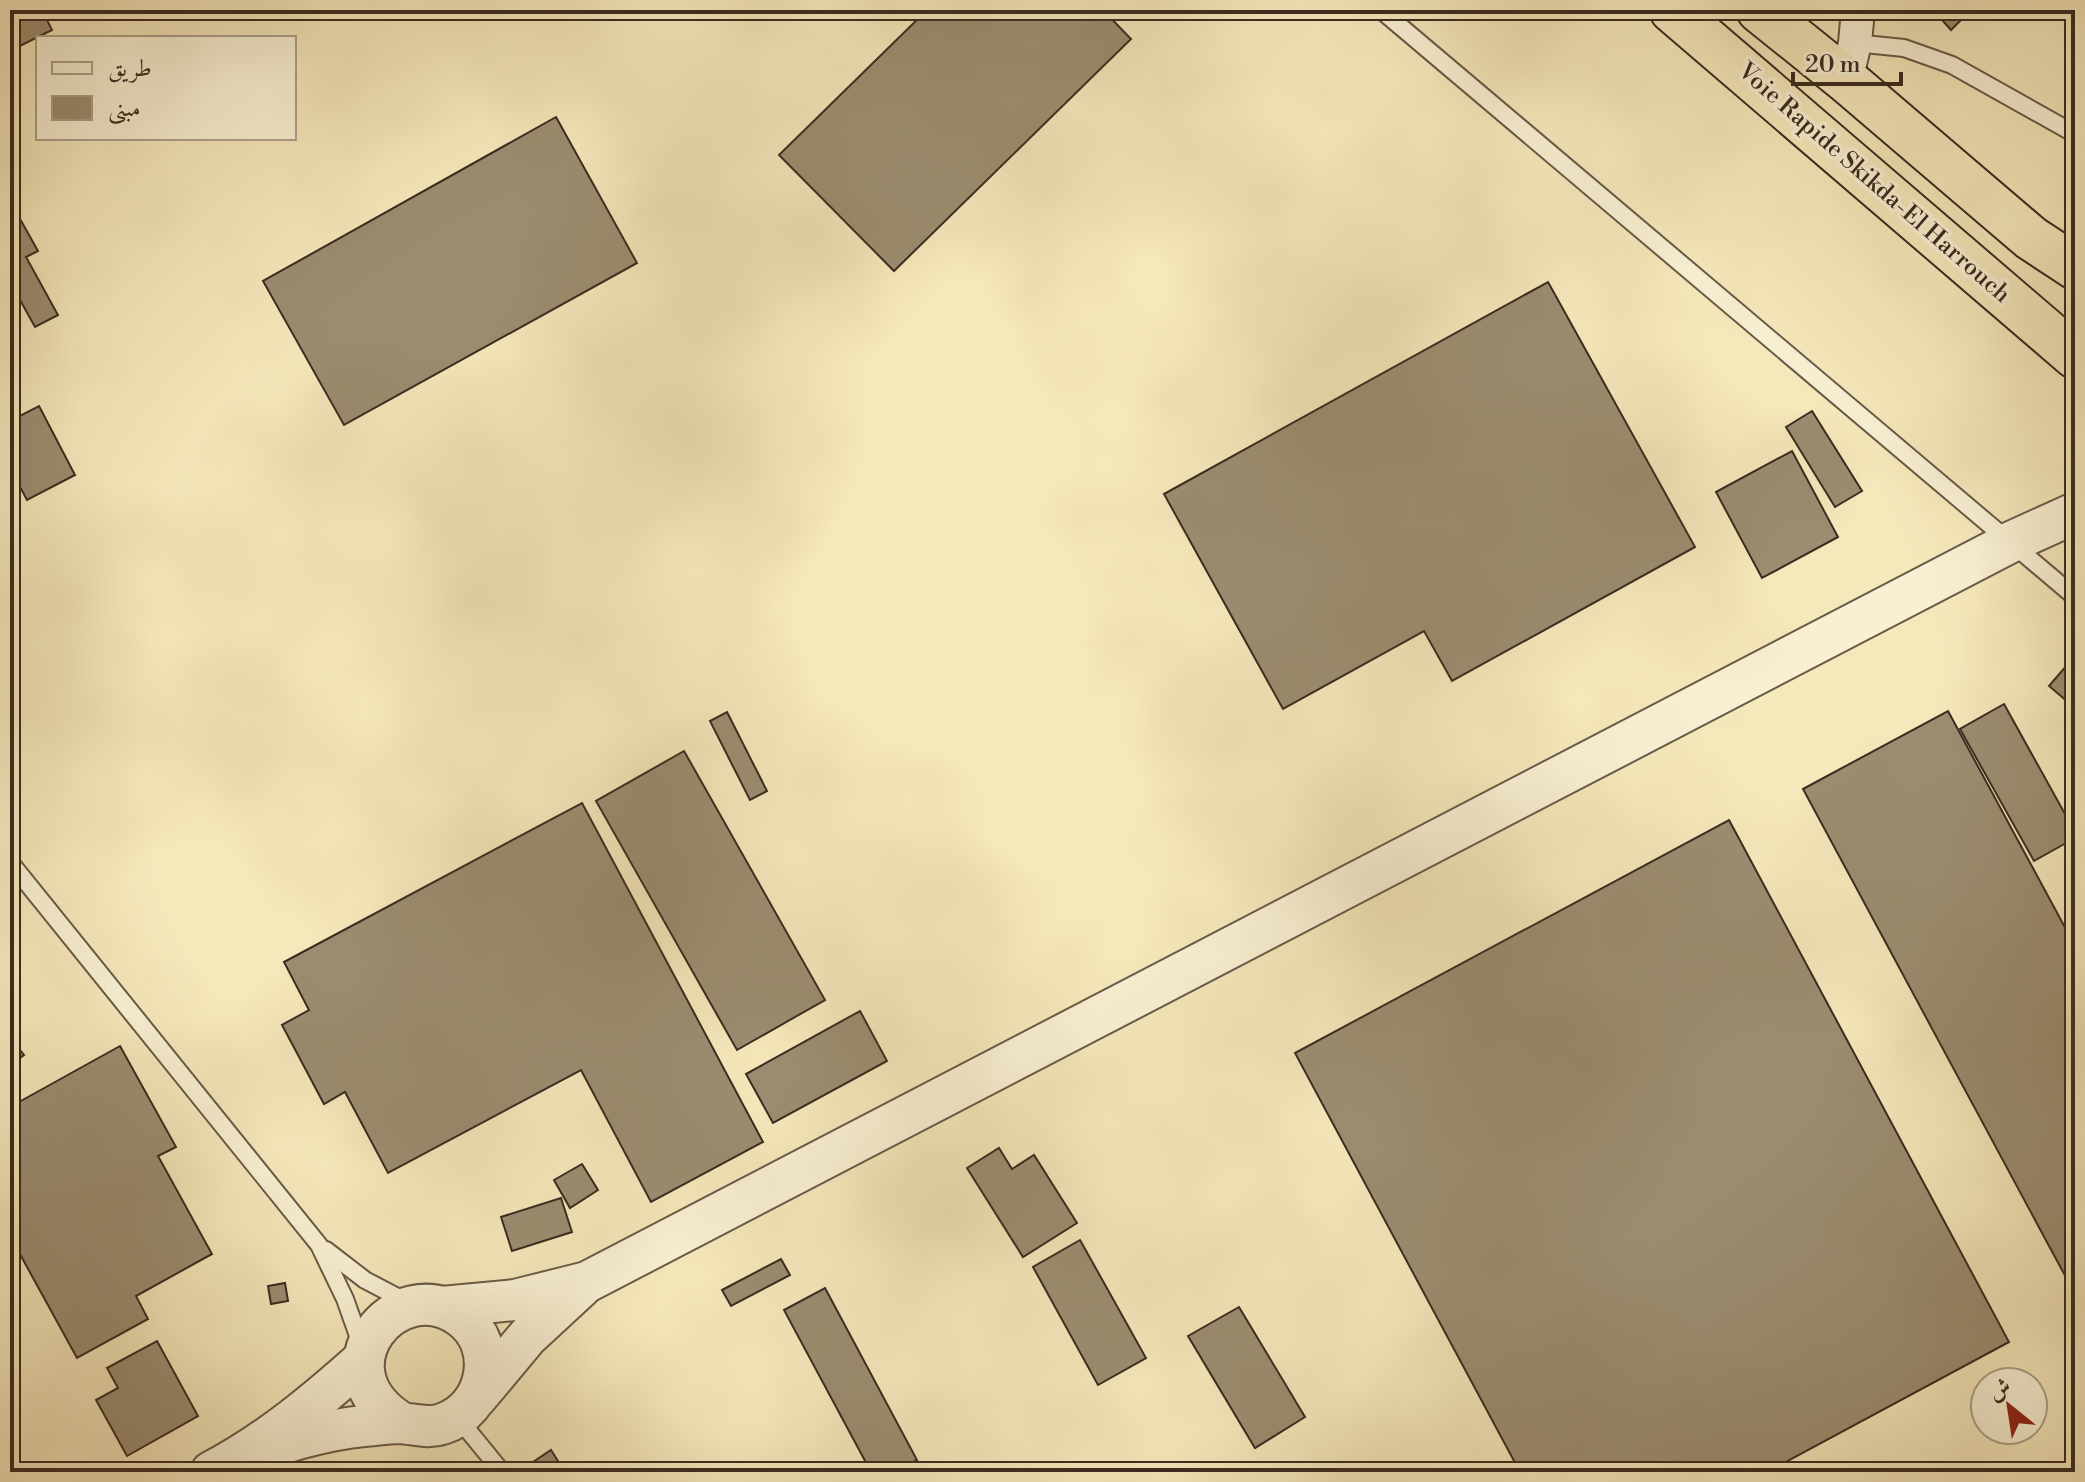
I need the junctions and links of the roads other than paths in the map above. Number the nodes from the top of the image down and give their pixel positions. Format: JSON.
{"nodes":[{"id":1,"x":1381,"y":10,"type":"edge"},
{"id":2,"x":1672,"y":10,"type":"edge"},
{"id":3,"x":1759,"y":10,"type":"edge"},
{"id":4,"x":1858,"y":10,"type":"edge"},
{"id":5,"x":1851,"y":61,"type":"junction"},
{"id":6,"x":2075,"y":134,"type":"edge"},
{"id":7,"x":2075,"y":267,"type":"edge"},
{"id":8,"x":2075,"y":356,"type":"edge"},
{"id":9,"x":2075,"y":513,"type":"edge"},
{"id":10,"x":2011,"y":542,"type":"junction"},
{"id":11,"x":2075,"y":597,"type":"edge"},
{"id":12,"x":10,"y":862,"type":"edge"},
{"id":13,"x":319,"y":1245,"type":"junction"},
{"id":14,"x":587,"y":1282,"type":"junction"},
{"id":15,"x":429,"y":1307,"type":"junction"},
{"id":16,"x":364,"y":1358,"type":"junction"},
{"id":17,"x":467,"y":1407,"type":"junction"},
{"id":18,"x":402,"y":1423,"type":"junction"},
{"id":19,"x":226,"y":1464,"type":"edge"},
{"id":20,"x":502,"y":1472,"type":"edge"}],
"edges":[{"from":1,"to":10,"type":"lane"},
{"from":2,"to":8,"type":"highway","name":"Voie Rapide Skikda-El Harrouch"},
{"from":3,"to":5,"type":"highway"},
{"from":4,"to":5,"type":"street"},
{"from":5,"to":6,"type":"lane"},
{"from":5,"to":7,"type":"highway"},
{"from":9,"to":10,"type":"street"},
{"from":10,"to":11,"type":"lane"},
{"from":10,"to":14,"type":"street"},
{"from":12,"to":13,"type":"lane"},
{"from":13,"to":15,"type":"lane"},
{"from":13,"to":16,"type":"lane"},
{"from":14,"to":15,"type":"street"},
{"from":14,"to":17,"type":"street"},
{"from":15,"to":16,"type":"street"},
{"from":15,"to":17,"type":"street"},
{"from":16,"to":18,"type":"street"},
{"from":16,"to":19,"type":"street"},
{"from":17,"to":18,"type":"street"},
{"from":17,"to":20,"type":"lane"},
{"from":18,"to":19,"type":"street"}]}
